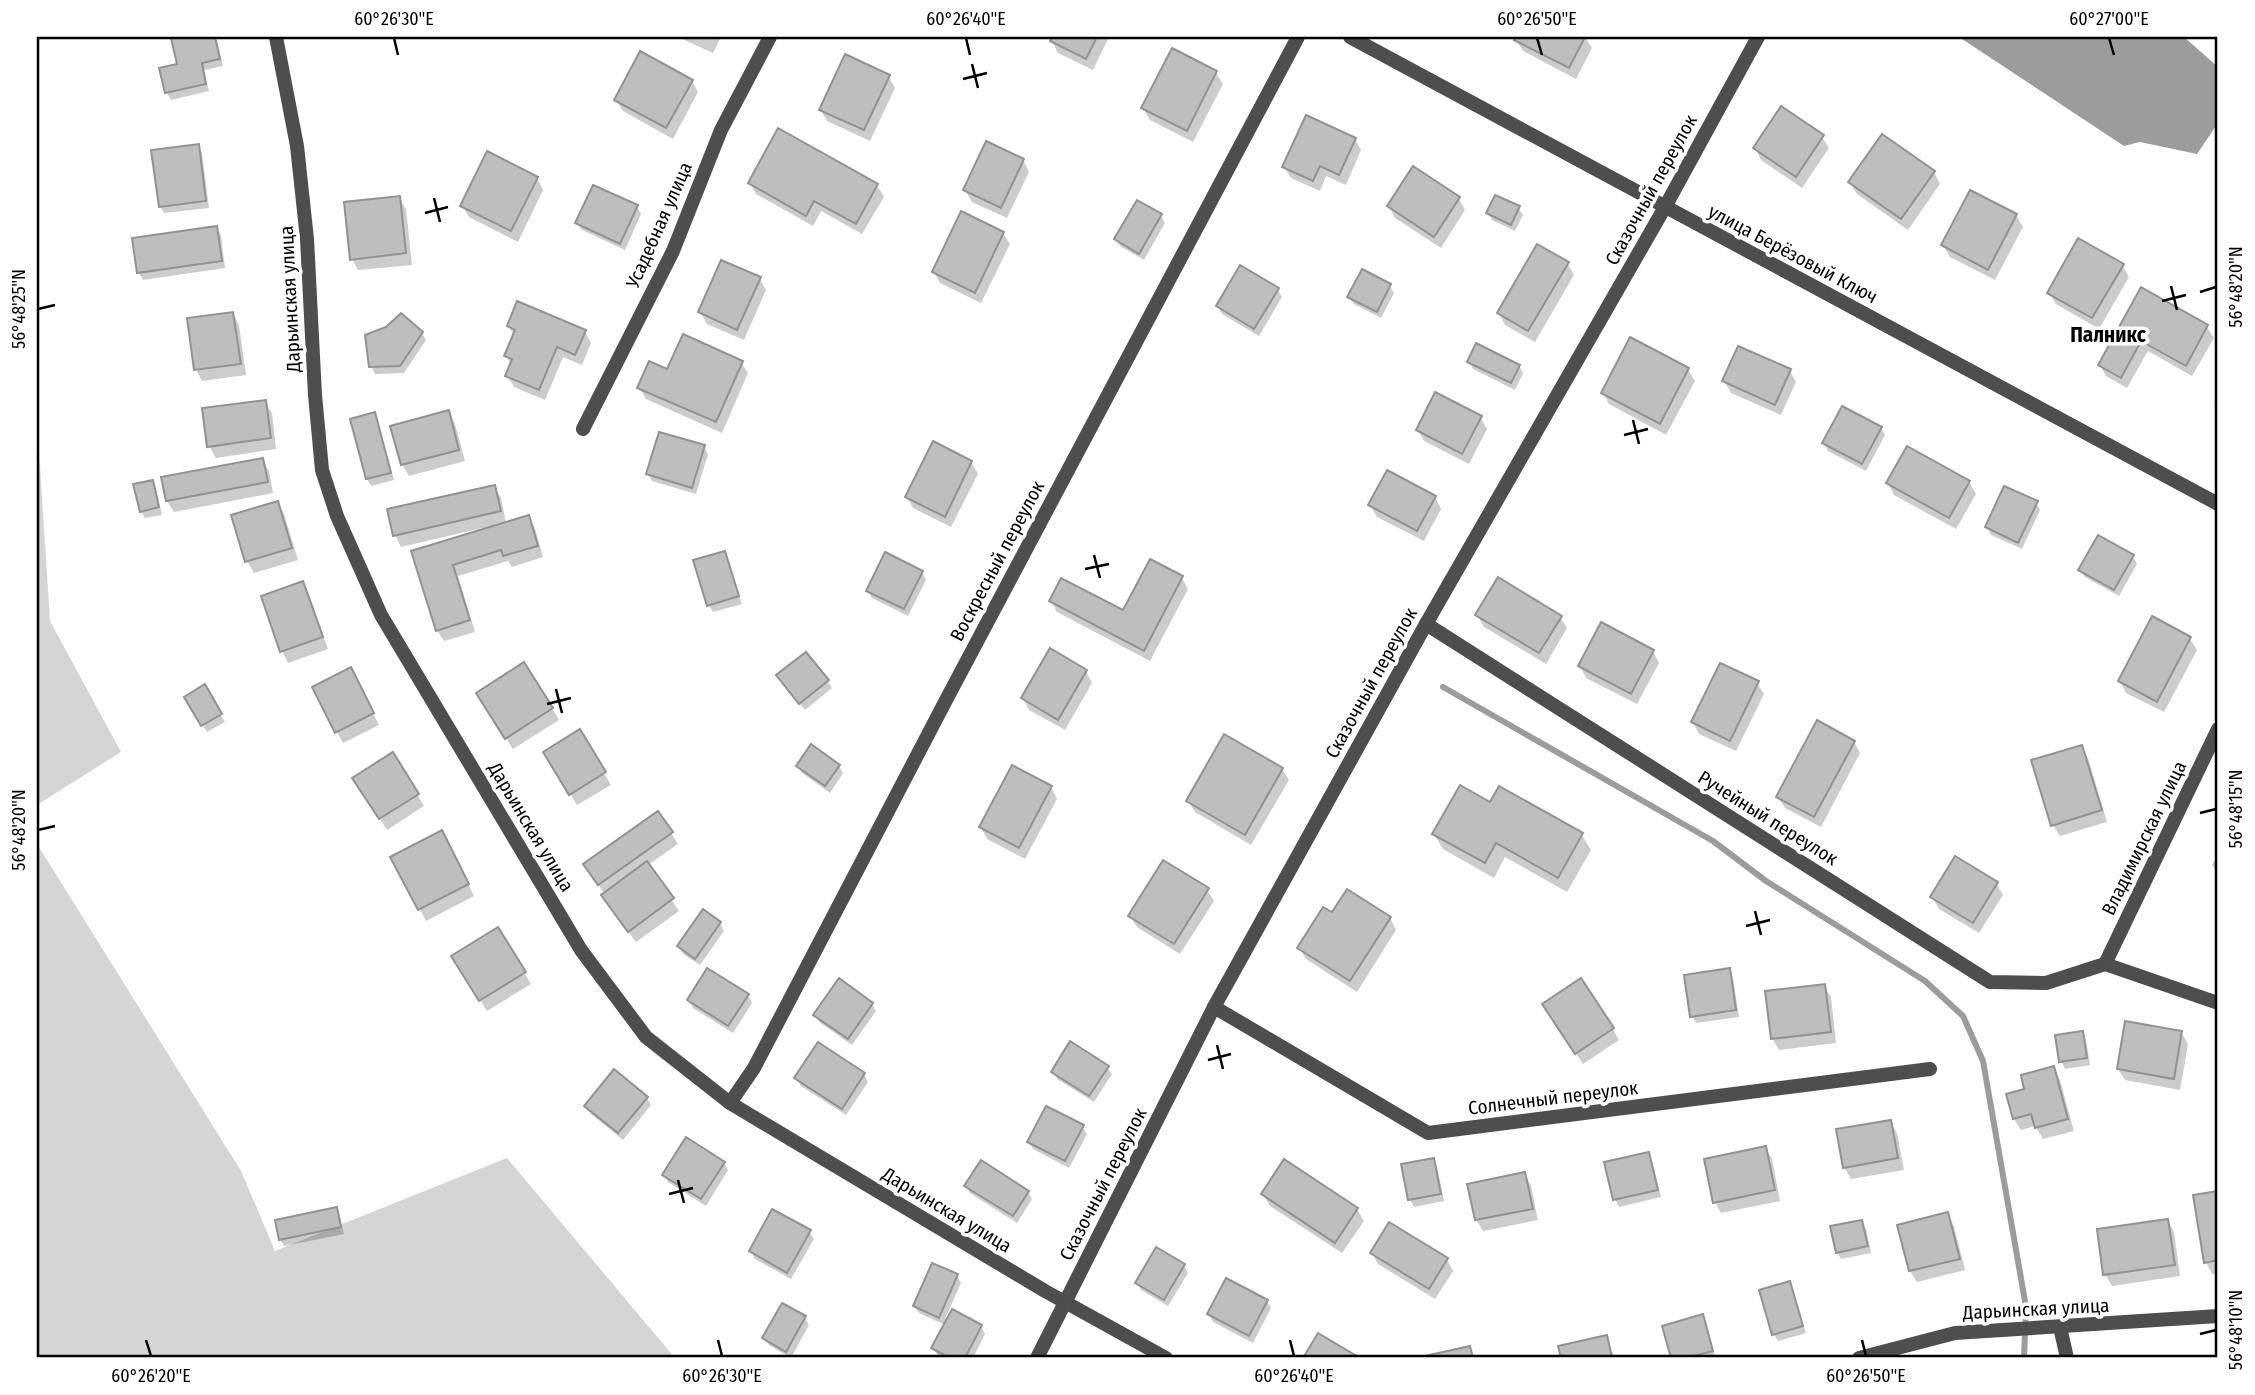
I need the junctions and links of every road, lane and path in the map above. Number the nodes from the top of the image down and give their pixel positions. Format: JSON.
{"nodes":[{"id":1,"x":276,"y":37,"type":"edge"},
{"id":2,"x":770,"y":37,"type":"edge"},
{"id":3,"x":1298,"y":37,"type":"edge"},
{"id":4,"x":1350,"y":37,"type":"edge"},
{"id":5,"x":1758,"y":37,"type":"edge"},
{"id":6,"x":1665,"y":207,"type":"junction"},
{"id":7,"x":583,"y":429,"type":"dead end"},
{"id":8,"x":2218,"y":504,"type":"edge"},
{"id":9,"x":1426,"y":624,"type":"junction"},
{"id":10,"x":2218,"y":729,"type":"edge"},
{"id":11,"x":2105,"y":964,"type":"junction"},
{"id":12,"x":2218,"y":1003,"type":"edge"},
{"id":13,"x":1214,"y":1007,"type":"junction"},
{"id":14,"x":1930,"y":1069,"type":"dead end"},
{"id":15,"x":730,"y":1103,"type":"junction"},
{"id":16,"x":1065,"y":1302,"type":"junction"},
{"id":17,"x":2218,"y":1316,"type":"edge"},
{"id":18,"x":2060,"y":1328,"type":"junction"},
{"id":19,"x":1037,"y":1358,"type":"edge"},
{"id":20,"x":1166,"y":1358,"type":"edge"},
{"id":21,"x":1858,"y":1358,"type":"edge"},
{"id":22,"x":2067,"y":1358,"type":"edge"}],
"edges":[{"from":1,"to":15,"type":"street","name":"Дарьинская улица"},
{"from":2,"to":7,"type":"street","name":"Усадебная улица"},
{"from":3,"to":15,"type":"street","name":"Воскресный переулок"},
{"from":4,"to":6,"type":"street","name":"улица Берёзовый Ключ"},
{"from":5,"to":6,"type":"street","name":"Сказочный переулок"},
{"from":6,"to":8,"type":"street","name":"улица Берёзовый Ключ"},
{"from":6,"to":9,"type":"street","name":"Сказочный переулок"},
{"from":9,"to":11,"type":"street","name":"Ручейный переулок"},
{"from":9,"to":13,"type":"street","name":"Сказочный переулок"},
{"from":10,"to":11,"type":"street","name":"Владимирская улица"},
{"from":11,"to":12,"type":"street"},
{"from":13,"to":14,"type":"street","name":"Солнечный переулок"},
{"from":13,"to":16,"type":"street","name":"Сказочный переулок"},
{"from":15,"to":16,"type":"street","name":"Дарьинская улица"},
{"from":16,"to":19,"type":"street","name":"Сказочный переулок"},
{"from":16,"to":20,"type":"street","name":"Дарьинская улица"},
{"from":17,"to":18,"type":"street","name":"Дарьинская улица"},
{"from":18,"to":21,"type":"street","name":"Дарьинская улица"},
{"from":18,"to":22,"type":"street"}]}
